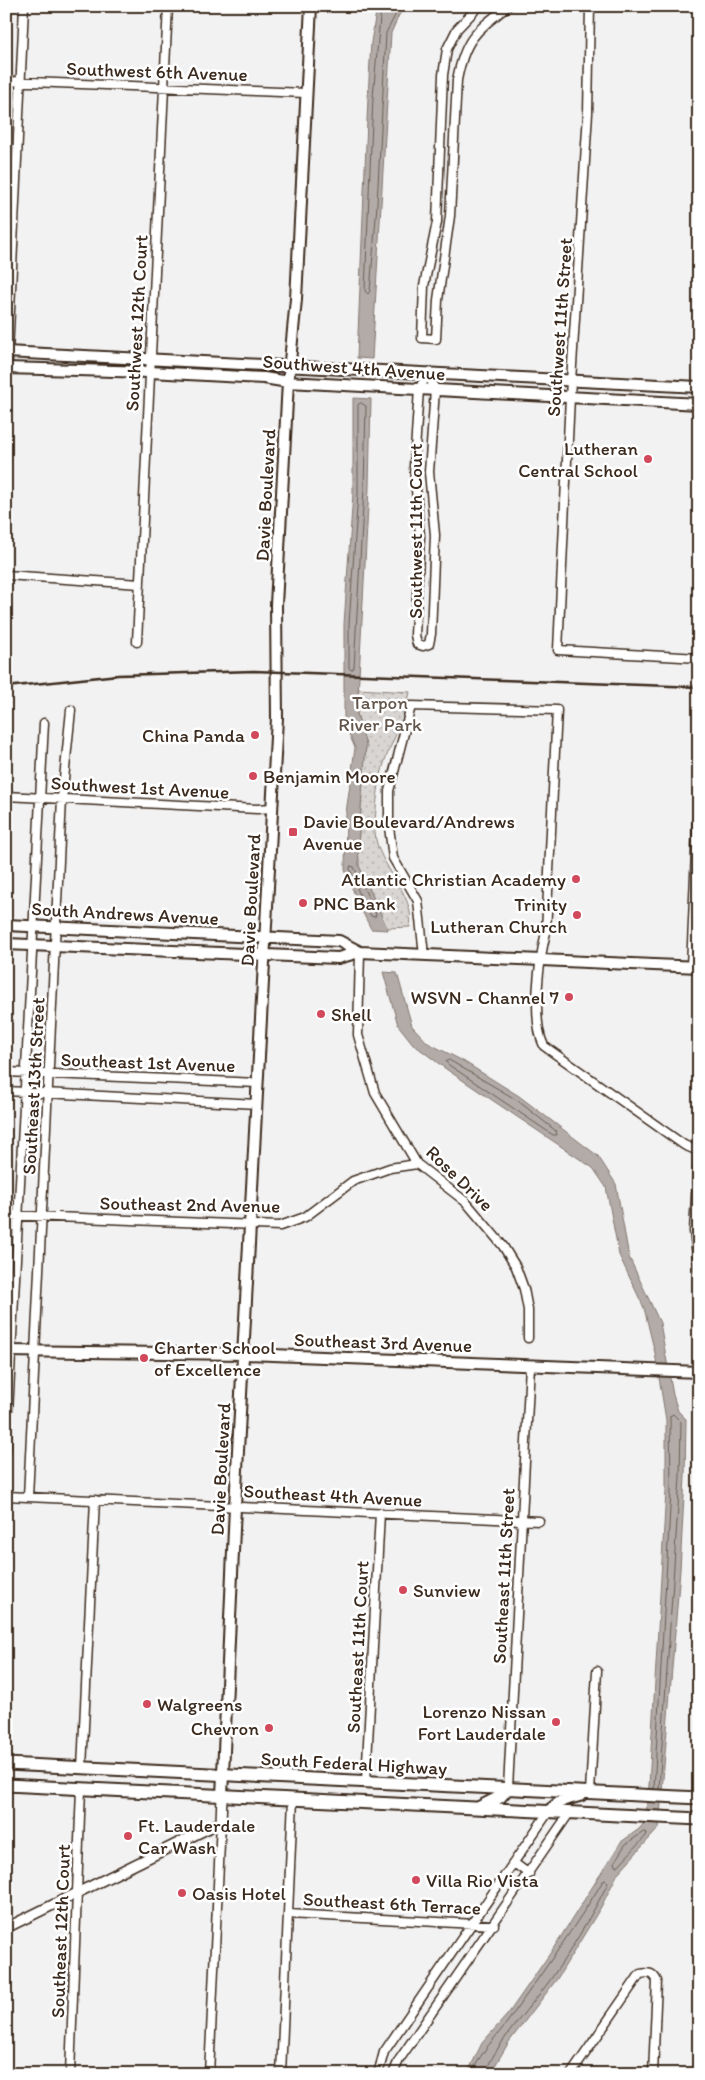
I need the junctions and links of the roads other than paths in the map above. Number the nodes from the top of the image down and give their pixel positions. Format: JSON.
{"nodes":[{"id":1,"x":24,"y":6,"type":"edge"},
{"id":2,"x":168,"y":6,"type":"edge"},
{"id":3,"x":311,"y":6,"type":"edge"},
{"id":4,"x":480,"y":6,"type":"edge"},
{"id":5,"x":508,"y":6,"type":"edge"},
{"id":6,"x":590,"y":6,"type":"edge"},
{"id":7,"x":6,"y":80,"type":"edge"},
{"id":8,"x":21,"y":81,"type":"junction"},
{"id":9,"x":164,"y":89,"type":"junction"},
{"id":10,"x":306,"y":93,"type":"junction"},
{"id":11,"x":441,"y":104,"type":"junction"},
{"id":12,"x":456,"y":105,"type":"junction"},
{"id":13,"x":7,"y":352,"type":"edge"},
{"id":14,"x":151,"y":359,"type":"junction"},
{"id":15,"x":290,"y":366,"type":"junction"},
{"id":16,"x":7,"y":368,"type":"edge"},
{"id":17,"x":150,"y":372,"type":"junction"},
{"id":18,"x":428,"y":373,"type":"junction"},
{"id":19,"x":571,"y":380,"type":"junction"},
{"id":20,"x":288,"y":382,"type":"junction"},
{"id":21,"x":699,"y":387,"type":"edge"},
{"id":22,"x":420,"y":389,"type":"junction"},
{"id":23,"x":435,"y":390,"type":"junction"},
{"id":24,"x":570,"y":397,"type":"junction"},
{"id":25,"x":6,"y":398,"type":"edge"},
{"id":26,"x":699,"y":404,"type":"edge"},
{"id":27,"x":6,"y":575,"type":"edge"},
{"id":28,"x":140,"y":584,"type":"junction"},
{"id":29,"x":137,"y":642,"type":"dead end"},
{"id":30,"x":699,"y":658,"type":"edge"},
{"id":31,"x":71,"y":710,"type":"dead end"},
{"id":32,"x":44,"y":723,"type":"dead end"},
{"id":33,"x":699,"y":782,"type":"edge"},
{"id":34,"x":6,"y":796,"type":"edge"},
{"id":35,"x":40,"y":798,"type":"junction"},
{"id":36,"x":62,"y":799,"type":"junction"},
{"id":37,"x":272,"y":808,"type":"junction"},
{"id":38,"x":6,"y":924,"type":"edge"},
{"id":39,"x":34,"y":926,"type":"junction"},
{"id":40,"x":56,"y":926,"type":"junction"},
{"id":41,"x":265,"y":938,"type":"junction"},
{"id":42,"x":6,"y":944,"type":"edge"},
{"id":43,"x":34,"y":946,"type":"junction"},
{"id":44,"x":56,"y":946,"type":"junction"},
{"id":45,"x":360,"y":952,"type":"junction"},
{"id":46,"x":264,"y":954,"type":"junction"},
{"id":47,"x":424,"y":954,"type":"junction"},
{"id":48,"x":540,"y":959,"type":"junction"},
{"id":49,"x":695,"y":967,"type":"edge"},
{"id":50,"x":6,"y":1072,"type":"edge"},
{"id":51,"x":25,"y":1073,"type":"junction"},
{"id":52,"x":50,"y":1074,"type":"junction"},
{"id":53,"x":258,"y":1083,"type":"junction"},
{"id":54,"x":6,"y":1091,"type":"edge"},
{"id":55,"x":24,"y":1092,"type":"junction"},
{"id":56,"x":49,"y":1093,"type":"junction"},
{"id":57,"x":257,"y":1104,"type":"junction"},
{"id":58,"x":699,"y":1144,"type":"edge"},
{"id":59,"x":698,"y":1150,"type":"edge"},
{"id":60,"x":417,"y":1164,"type":"junction"},
{"id":61,"x":698,"y":1182,"type":"edge"},
{"id":62,"x":6,"y":1214,"type":"edge"},
{"id":63,"x":17,"y":1215,"type":"junction"},
{"id":64,"x":43,"y":1216,"type":"junction"},
{"id":65,"x":250,"y":1225,"type":"junction"},
{"id":66,"x":699,"y":1270,"type":"edge"},
{"id":67,"x":528,"y":1338,"type":"dead end"},
{"id":68,"x":8,"y":1351,"type":"edge"},
{"id":69,"x":36,"y":1351,"type":"junction"},
{"id":70,"x":245,"y":1354,"type":"junction"},
{"id":71,"x":530,"y":1365,"type":"junction"},
{"id":72,"x":699,"y":1372,"type":"edge"},
{"id":73,"x":6,"y":1451,"type":"edge"},
{"id":74,"x":6,"y":1496,"type":"edge"},
{"id":75,"x":28,"y":1496,"type":"junction"},
{"id":76,"x":95,"y":1500,"type":"junction"},
{"id":77,"x":235,"y":1507,"type":"junction"},
{"id":78,"x":380,"y":1513,"type":"junction"},
{"id":79,"x":522,"y":1521,"type":"junction"},
{"id":80,"x":539,"y":1521,"type":"dead end"},
{"id":81,"x":597,"y":1671,"type":"dead end"},
{"id":82,"x":6,"y":1764,"type":"edge"},
{"id":83,"x":82,"y":1768,"type":"junction"},
{"id":84,"x":224,"y":1773,"type":"junction"},
{"id":85,"x":366,"y":1781,"type":"junction"},
{"id":86,"x":6,"y":1786,"type":"edge"},
{"id":87,"x":508,"y":1788,"type":"junction"},
{"id":88,"x":81,"y":1789,"type":"junction"},
{"id":89,"x":590,"y":1792,"type":"junction"},
{"id":90,"x":222,"y":1796,"type":"junction"},
{"id":91,"x":699,"y":1798,"type":"edge"},
{"id":92,"x":293,"y":1799,"type":"junction"},
{"id":93,"x":478,"y":1808,"type":"junction"},
{"id":94,"x":549,"y":1811,"type":"junction"},
{"id":95,"x":570,"y":1812,"type":"junction"},
{"id":96,"x":699,"y":1819,"type":"edge"},
{"id":97,"x":221,"y":1822,"type":"junction"},
{"id":98,"x":514,"y":1863,"type":"junction"},
{"id":99,"x":530,"y":1874,"type":"junction"},
{"id":100,"x":78,"y":1892,"type":"junction"},
{"id":101,"x":288,"y":1914,"type":"junction"},
{"id":102,"x":472,"y":1923,"type":"junction"},
{"id":103,"x":494,"y":1924,"type":"junction"},
{"id":104,"x":6,"y":1928,"type":"edge"},
{"id":105,"x":70,"y":2074,"type":"edge"},
{"id":106,"x":209,"y":2074,"type":"edge"},
{"id":107,"x":281,"y":2074,"type":"edge"},
{"id":108,"x":378,"y":2074,"type":"edge"},
{"id":109,"x":393,"y":2074,"type":"edge"},
{"id":110,"x":571,"y":2074,"type":"edge"},
{"id":111,"x":653,"y":2074,"type":"edge"}],
"edges":[{"from":1,"to":8,"type":"street"},
{"from":2,"to":9,"type":"street","name":"Southwest 12th Court"},
{"from":3,"to":10,"type":"main road","name":"Davie Boulevard"},
{"from":4,"to":11,"type":"street"},
{"from":5,"to":12,"type":"street"},
{"from":6,"to":19,"type":"street","name":"Southwest 11th Street"},
{"from":7,"to":8,"type":"street","name":"Southwest 6th Avenue"},
{"from":8,"to":9,"type":"street","name":"Southwest 6th Avenue"},
{"from":8,"to":13,"type":"street"},
{"from":9,"to":10,"type":"street","name":"Southwest 6th Avenue"},
{"from":9,"to":14,"type":"street","name":"Southwest 12th Court"},
{"from":10,"to":15,"type":"main road","name":"Davie Boulevard"},
{"from":11,"to":12,"type":"street"},
{"from":11,"to":12,"type":"street"},
{"from":13,"to":14,"type":"main road","name":"Southwest 4th Avenue"},
{"from":13,"to":16,"type":"street"},
{"from":14,"to":15,"type":"main road","name":"Southwest 4th Avenue"},
{"from":14,"to":17,"type":"street","name":"Southwest 12th Court"},
{"from":15,"to":18,"type":"main road","name":"Southwest 4th Avenue"},
{"from":15,"to":20,"type":"main road","name":"Davie Boulevard"},
{"from":16,"to":17,"type":"main road","name":"Southwest 4th Avenue"},
{"from":16,"to":25,"type":"street"},
{"from":17,"to":20,"type":"main road","name":"Southwest 4th Avenue"},
{"from":17,"to":28,"type":"street","name":"Southwest 12th Court"},
{"from":18,"to":19,"type":"main road","name":"Southwest 4th Avenue"},
{"from":18,"to":22,"type":"street","name":"Southwest 11th Court"},
{"from":18,"to":23,"type":"street","name":"Southwest 11th Court"},
{"from":19,"to":21,"type":"main road","name":"Southwest 4th Avenue"},
{"from":19,"to":24,"type":"street","name":"Southwest 11th Street"},
{"from":20,"to":22,"type":"main road","name":"Southwest 4th Avenue"},
{"from":20,"to":37,"type":"main road","name":"Davie Boulevard"},
{"from":22,"to":23,"type":"main road","name":"Southwest 4th Avenue"},
{"from":22,"to":23,"type":"street","name":"Southwest 11th Court"},
{"from":23,"to":24,"type":"main road","name":"Southwest 4th Avenue"},
{"from":24,"to":26,"type":"main road","name":"Southwest 4th Avenue"},
{"from":24,"to":30,"type":"street","name":"Southwest 11th Street"},
{"from":27,"to":28,"type":"street"},
{"from":28,"to":29,"type":"street","name":"Southwest 12th Court"},
{"from":31,"to":36,"type":"street","name":"Southeast 13th Street"},
{"from":32,"to":35,"type":"street","name":"Southeast 13th Street"},
{"from":33,"to":49,"type":"street"},
{"from":34,"to":35,"type":"street","name":"Southwest 1st Avenue"},
{"from":35,"to":36,"type":"street","name":"Southwest 1st Avenue"},
{"from":35,"to":39,"type":"street","name":"Southeast 13th Street"},
{"from":36,"to":37,"type":"street","name":"Southwest 1st Avenue"},
{"from":36,"to":40,"type":"street","name":"Southeast 13th Street"},
{"from":37,"to":41,"type":"main road","name":"Davie Boulevard"},
{"from":38,"to":39,"type":"main road","name":"South Andrews Avenue"},
{"from":39,"to":40,"type":"main road","name":"South Andrews Avenue"},
{"from":39,"to":43,"type":"street","name":"Southeast 13th Street"},
{"from":40,"to":41,"type":"main road","name":"South Andrews Avenue"},
{"from":40,"to":44,"type":"street","name":"Southeast 13th Street"},
{"from":41,"to":45,"type":"main road","name":"South Andrews Avenue"},
{"from":41,"to":46,"type":"main road","name":"Davie Boulevard"},
{"from":42,"to":43,"type":"main road","name":"South Andrews Avenue"},
{"from":43,"to":44,"type":"main road","name":"South Andrews Avenue"},
{"from":43,"to":51,"type":"street","name":"Southeast 13th Street"},
{"from":44,"to":46,"type":"main road","name":"South Andrews Avenue"},
{"from":44,"to":52,"type":"street","name":"Southeast 13th Street"},
{"from":45,"to":46,"type":"main road","name":"South Andrews Avenue"},
{"from":45,"to":47,"type":"main road","name":"South Andrews Avenue"},
{"from":45,"to":60,"type":"street","name":"Rose Drive"},
{"from":46,"to":53,"type":"main road","name":"Davie Boulevard"},
{"from":47,"to":48,"type":"main road","name":"South Andrews Avenue"},
{"from":47,"to":48,"type":"street"},
{"from":48,"to":49,"type":"main road","name":"South Andrews Avenue"},
{"from":48,"to":59,"type":"street"},
{"from":50,"to":51,"type":"street","name":"Southeast 1st Avenue"},
{"from":51,"to":52,"type":"street","name":"Southeast 1st Avenue"},
{"from":51,"to":55,"type":"street","name":"Southeast 13th Street"},
{"from":52,"to":53,"type":"street","name":"Southeast 1st Avenue"},
{"from":52,"to":56,"type":"street","name":"Southeast 13th Street"},
{"from":53,"to":57,"type":"main road","name":"Davie Boulevard"},
{"from":54,"to":55,"type":"street","name":"Southeast 1st Avenue"},
{"from":55,"to":56,"type":"street","name":"Southeast 1st Avenue"},
{"from":55,"to":63,"type":"street","name":"Southeast 13th Street"},
{"from":56,"to":57,"type":"street","name":"Southeast 1st Avenue"},
{"from":56,"to":64,"type":"street","name":"Southeast 13th Street"},
{"from":57,"to":65,"type":"main road","name":"Davie Boulevard"},
{"from":58,"to":59,"type":"street"},
{"from":59,"to":61,"type":"street"},
{"from":60,"to":65,"type":"street","name":"Southeast 2nd Avenue"},
{"from":60,"to":67,"type":"street","name":"Rose Drive"},
{"from":61,"to":66,"type":"street"},
{"from":62,"to":63,"type":"street","name":"Southeast 2nd Avenue"},
{"from":63,"to":64,"type":"street","name":"Southeast 2nd Avenue"},
{"from":63,"to":68,"type":"street","name":"Southeast 13th Street"},
{"from":64,"to":65,"type":"street","name":"Southeast 2nd Avenue"},
{"from":64,"to":69,"type":"street","name":"Southeast 13th Street"},
{"from":65,"to":70,"type":"main road","name":"Davie Boulevard"},
{"from":68,"to":69,"type":"main road","name":"Southeast 3rd Avenue"},
{"from":68,"to":73,"type":"street","name":"Southeast 13th Street"},
{"from":69,"to":70,"type":"main road","name":"Southeast 3rd Avenue"},
{"from":69,"to":75,"type":"street","name":"Southeast 13th Street"},
{"from":70,"to":71,"type":"main road","name":"Southeast 3rd Avenue"},
{"from":70,"to":77,"type":"main road","name":"Davie Boulevard"},
{"from":71,"to":72,"type":"main road","name":"Southeast 3rd Avenue"},
{"from":71,"to":79,"type":"street","name":"Southeast 11th Street"},
{"from":74,"to":75,"type":"street","name":"Southeast 4th Avenue"},
{"from":75,"to":76,"type":"street","name":"Southeast 4th Avenue"},
{"from":76,"to":77,"type":"street","name":"Southeast 4th Avenue"},
{"from":76,"to":83,"type":"street"},
{"from":77,"to":78,"type":"street","name":"Southeast 4th Avenue"},
{"from":77,"to":84,"type":"main road","name":"Davie Boulevard"},
{"from":78,"to":79,"type":"street","name":"Southeast 4th Avenue"},
{"from":78,"to":85,"type":"street","name":"Southeast 11th Court"},
{"from":79,"to":80,"type":"street","name":"Southeast 4th Avenue"},
{"from":79,"to":87,"type":"street","name":"Southeast 11th Street"},
{"from":81,"to":89,"type":"street"},
{"from":82,"to":83,"type":"main road","name":"South Federal Highway"},
{"from":83,"to":84,"type":"main road","name":"South Federal Highway"},
{"from":84,"to":85,"type":"main road","name":"South Federal Highway"},
{"from":84,"to":90,"type":"main road","name":"Davie Boulevard"},
{"from":85,"to":87,"type":"main road","name":"South Federal Highway"},
{"from":86,"to":88,"type":"main road","name":"South Federal Highway"},
{"from":87,"to":89,"type":"main road","name":"South Federal Highway"},
{"from":87,"to":93,"type":"main road"},
{"from":88,"to":90,"type":"main road","name":"South Federal Highway"},
{"from":88,"to":100,"type":"street","name":"Southeast 12th Court"},
{"from":89,"to":91,"type":"main road","name":"South Federal Highway"},
{"from":89,"to":94,"type":"main road"},
{"from":90,"to":92,"type":"main road","name":"South Federal Highway"},
{"from":90,"to":97,"type":"street"},
{"from":92,"to":93,"type":"main road","name":"South Federal Highway"},
{"from":92,"to":101,"type":"street"},
{"from":93,"to":94,"type":"main road"},
{"from":94,"to":95,"type":"main road"},
{"from":94,"to":98,"type":"street"},
{"from":95,"to":96,"type":"main road"},
{"from":95,"to":99,"type":"street"},
{"from":97,"to":100,"type":"street"},
{"from":97,"to":106,"type":"street"},
{"from":98,"to":99,"type":"street"},
{"from":98,"to":102,"type":"street"},
{"from":99,"to":103,"type":"street"},
{"from":100,"to":104,"type":"street"},
{"from":100,"to":105,"type":"street","name":"Southeast 12th Court"},
{"from":101,"to":102,"type":"street","name":"Southeast 6th Terrace"},
{"from":101,"to":107,"type":"street"},
{"from":102,"to":103,"type":"street","name":"Southeast 6th Terrace"},
{"from":102,"to":108,"type":"street"},
{"from":103,"to":109,"type":"street"},
{"from":110,"to":111,"type":"street"}]}
